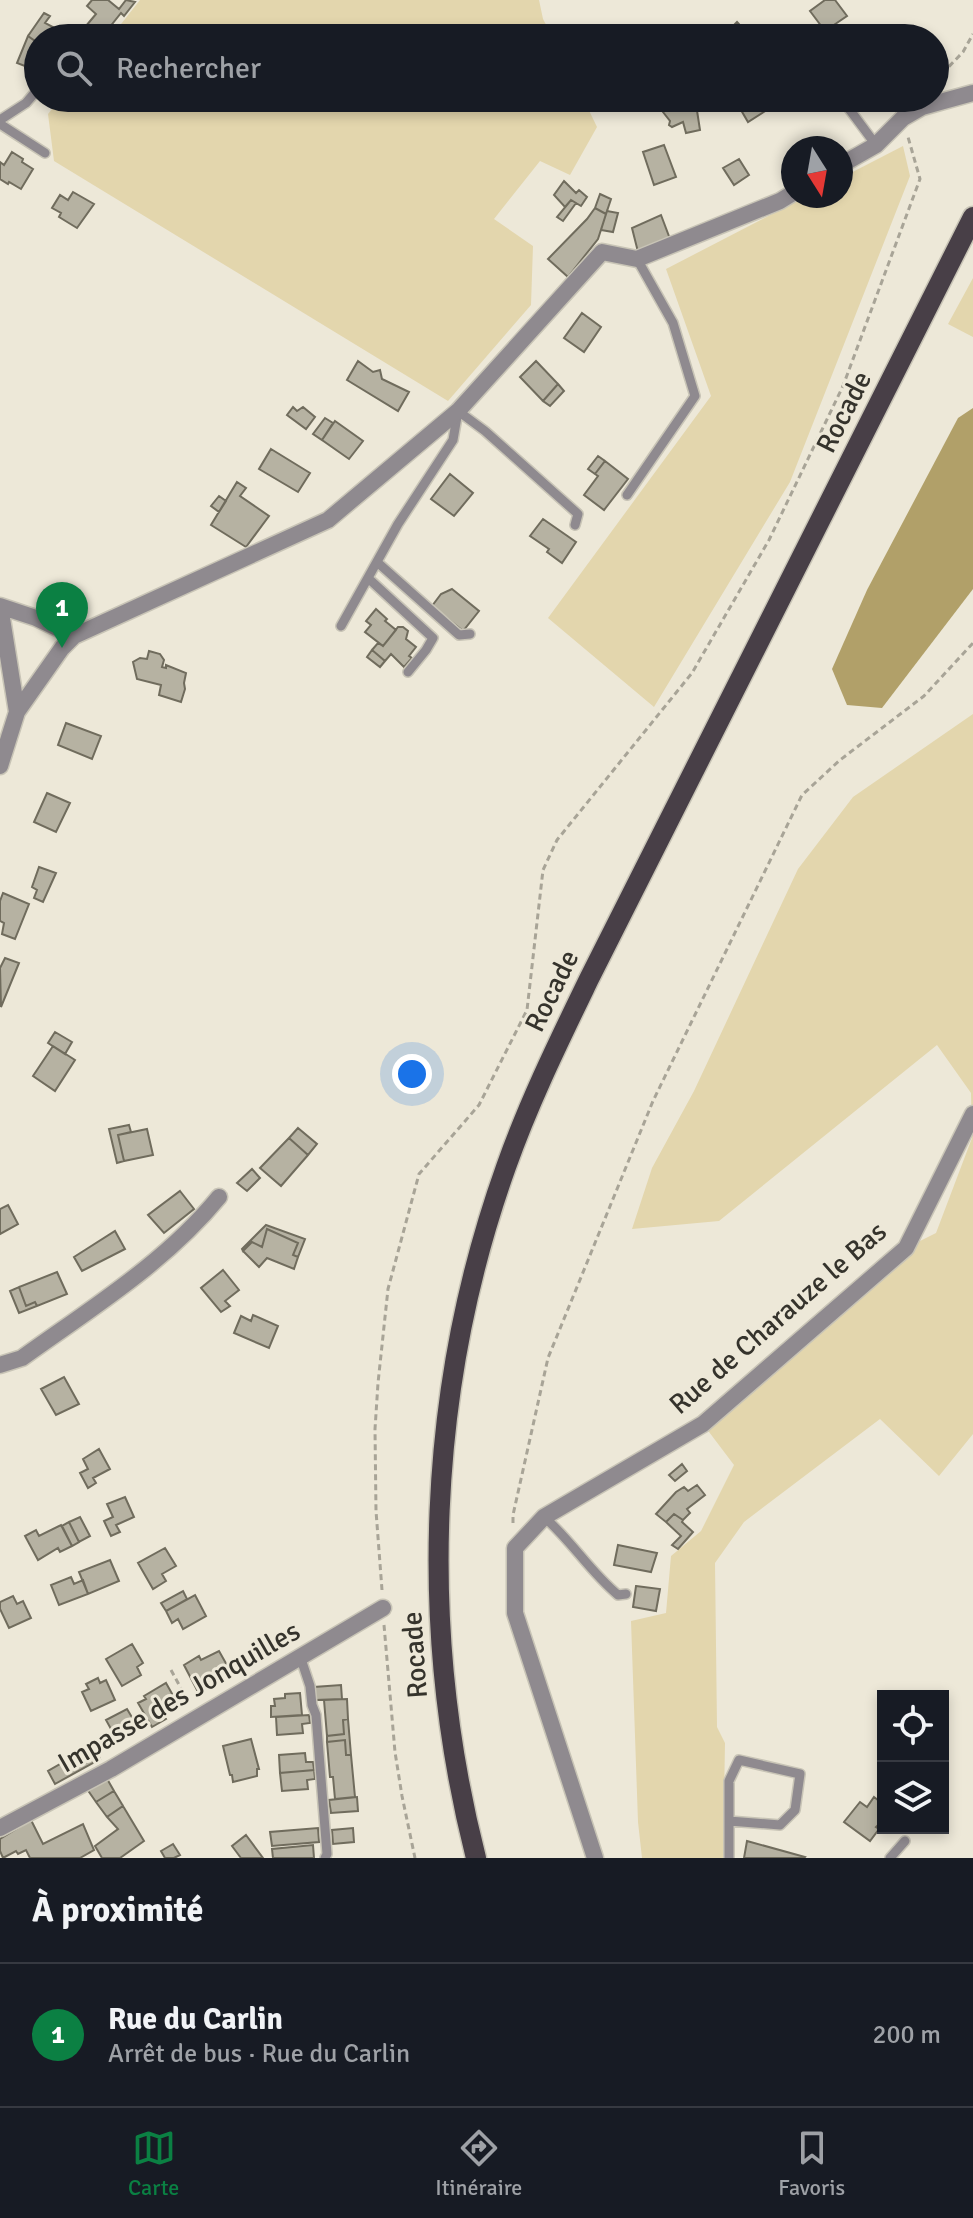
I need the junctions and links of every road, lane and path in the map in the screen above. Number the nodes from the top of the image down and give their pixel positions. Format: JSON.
{"nodes":[{"id":1,"x":973,"y":34,"type":"edge"},
{"id":2,"x":949,"y":66,"type":"edge"},
{"id":3,"x":970,"y":94,"type":"edge"},
{"id":4,"x":949,"y":100,"type":"edge"},
{"id":5,"x":24,"y":104,"type":"edge"},
{"id":6,"x":851,"y":112,"type":"edge"},
{"id":7,"x":913,"y":112,"type":"edge"},
{"id":8,"x":0,"y":122,"type":"edge"},
{"id":9,"x":876,"y":145,"type":"junction"},
{"id":10,"x":45,"y":153,"type":"dead end"},
{"id":11,"x":853,"y":158,"type":"edge"},
{"id":12,"x":781,"y":200,"type":"edge"},
{"id":13,"x":973,"y":217,"type":"edge"},
{"id":14,"x":637,"y":259,"type":"junction"},
{"id":15,"x":458,"y":411,"type":"junction"},
{"id":16,"x":627,"y":495,"type":"dead end"},
{"id":17,"x":575,"y":525,"type":"dead end"},
{"id":18,"x":377,"y":562,"type":"junction"},
{"id":19,"x":368,"y":578,"type":"junction"},
{"id":20,"x":0,"y":606,"type":"edge"},
{"id":21,"x":341,"y":626,"type":"dead end"},
{"id":22,"x":470,"y":634,"type":"dead end"},
{"id":23,"x":74,"y":636,"type":"junction"},
{"id":24,"x":973,"y":643,"type":"edge"},
{"id":25,"x":408,"y":672,"type":"dead end"},
{"id":26,"x":17,"y":712,"type":"junction"},
{"id":27,"x":0,"y":766,"type":"edge"},
{"id":28,"x":973,"y":1114,"type":"edge"},
{"id":29,"x":219,"y":1197,"type":"dead end"},
{"id":30,"x":0,"y":1365,"type":"edge"},
{"id":31,"x":513,"y":1515,"type":"dead end"},
{"id":32,"x":544,"y":1517,"type":"junction"},
{"id":33,"x":626,"y":1594,"type":"dead end"},
{"id":34,"x":383,"y":1608,"type":"dead end"},
{"id":35,"x":300,"y":1656,"type":"junction"},
{"id":36,"x":171,"y":1670,"type":"dead end"},
{"id":37,"x":198,"y":1718,"type":"junction"},
{"id":38,"x":729,"y":1821,"type":"junction"},
{"id":39,"x":0,"y":1828,"type":"edge"},
{"id":40,"x":905,"y":1841,"type":"dead end"},
{"id":41,"x":325,"y":1858,"type":"edge"},
{"id":42,"x":476,"y":1858,"type":"edge"},
{"id":43,"x":595,"y":1858,"type":"edge"},
{"id":44,"x":729,"y":1858,"type":"edge"},
{"id":45,"x":890,"y":1858,"type":"edge"}],
"edges":[{"from":1,"to":2,"type":"path"},
{"from":3,"to":4,"type":"street"},
{"from":5,"to":8,"type":"lane"},
{"from":6,"to":9,"type":"lane"},
{"from":7,"to":9,"type":"street"},
{"from":8,"to":10,"type":"lane"},
{"from":9,"to":11,"type":"street"},
{"from":12,"to":14,"type":"street"},
{"from":13,"to":42,"type":"main road","name":"Rocade"},
{"from":14,"to":15,"type":"street"},
{"from":14,"to":16,"type":"lane"},
{"from":15,"to":17,"type":"lane"},
{"from":15,"to":18,"type":"lane"},
{"from":15,"to":23,"type":"street"},
{"from":18,"to":19,"type":"lane"},
{"from":18,"to":22,"type":"lane"},
{"from":19,"to":21,"type":"lane"},
{"from":19,"to":25,"type":"lane"},
{"from":20,"to":23,"type":"street"},
{"from":20,"to":26,"type":"street"},
{"from":23,"to":26,"type":"street"},
{"from":24,"to":31,"type":"path"},
{"from":26,"to":27,"type":"street"},
{"from":28,"to":32,"type":"street","name":"Rue de Charauze le Bas"},
{"from":29,"to":30,"type":"street"},
{"from":32,"to":33,"type":"lane"},
{"from":32,"to":43,"type":"street","name":"Rue de Charauze le Bas"},
{"from":34,"to":35,"type":"street","name":"Impasse des Jonquilles"},
{"from":35,"to":37,"type":"street","name":"Impasse des Jonquilles"},
{"from":35,"to":41,"type":"lane"},
{"from":36,"to":37,"type":"path"},
{"from":37,"to":39,"type":"street","name":"Impasse des Jonquilles"},
{"from":38,"to":38,"type":"lane"},
{"from":38,"to":44,"type":"lane"},
{"from":40,"to":45,"type":"lane"}]}
